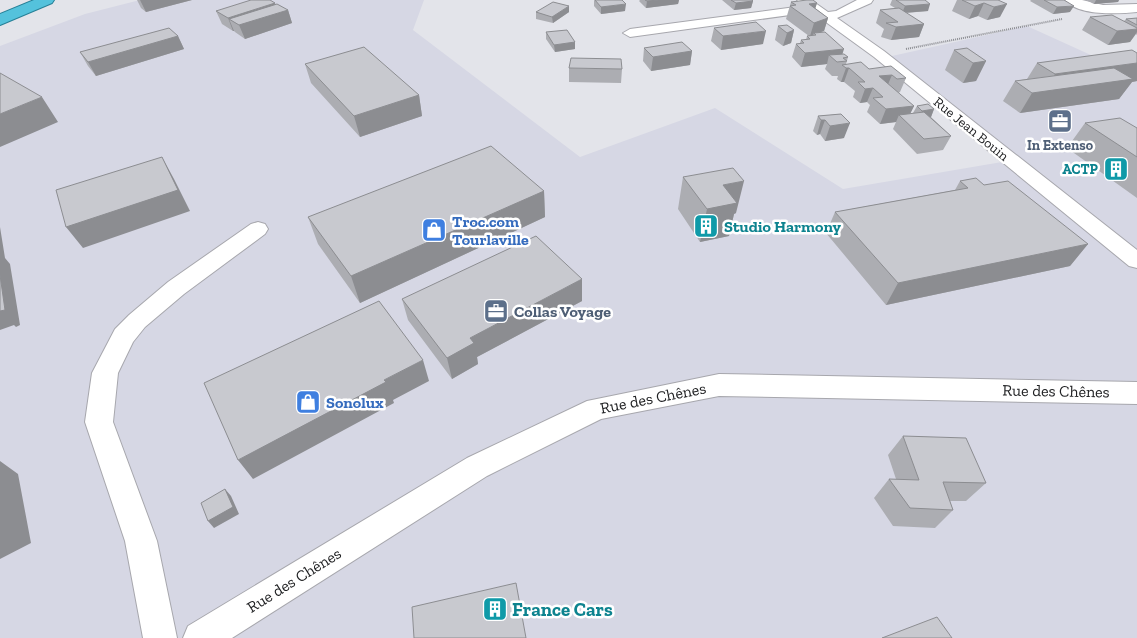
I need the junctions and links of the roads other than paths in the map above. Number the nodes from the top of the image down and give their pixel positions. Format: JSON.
{"nodes":[{"id":1,"x":25,"y":0,"type":"edge"},
{"id":2,"x":47,"y":0,"type":"edge"},
{"id":3,"x":866,"y":0,"type":"edge"},
{"id":4,"x":1071,"y":0,"type":"edge"},
{"id":5,"x":815,"y":8,"type":"edge"},
{"id":6,"x":1137,"y":8,"type":"edge"},
{"id":7,"x":0,"y":10,"type":"edge"},
{"id":8,"x":0,"y":20,"type":"edge"},
{"id":9,"x":630,"y":33,"type":"dead end"},
{"id":10,"x":258,"y":229,"type":"dead end"},
{"id":11,"x":1137,"y":261,"type":"edge"},
{"id":12,"x":1137,"y":393,"type":"edge"},
{"id":13,"x":160,"y":638,"type":"edge"},
{"id":14,"x":200,"y":638,"type":"edge"}],
"edges":[{"from":1,"to":7,"type":"highway"},
{"from":2,"to":8,"type":"highway"},
{"from":3,"to":5,"type":"street"},
{"from":4,"to":6,"type":"street"},
{"from":5,"to":9,"type":"street"},
{"from":5,"to":11,"type":"street","name":"Rue Jean Bouin"},
{"from":10,"to":13,"type":"street"},
{"from":12,"to":14,"type":"street","name":"Rue des Chênes"}]}
